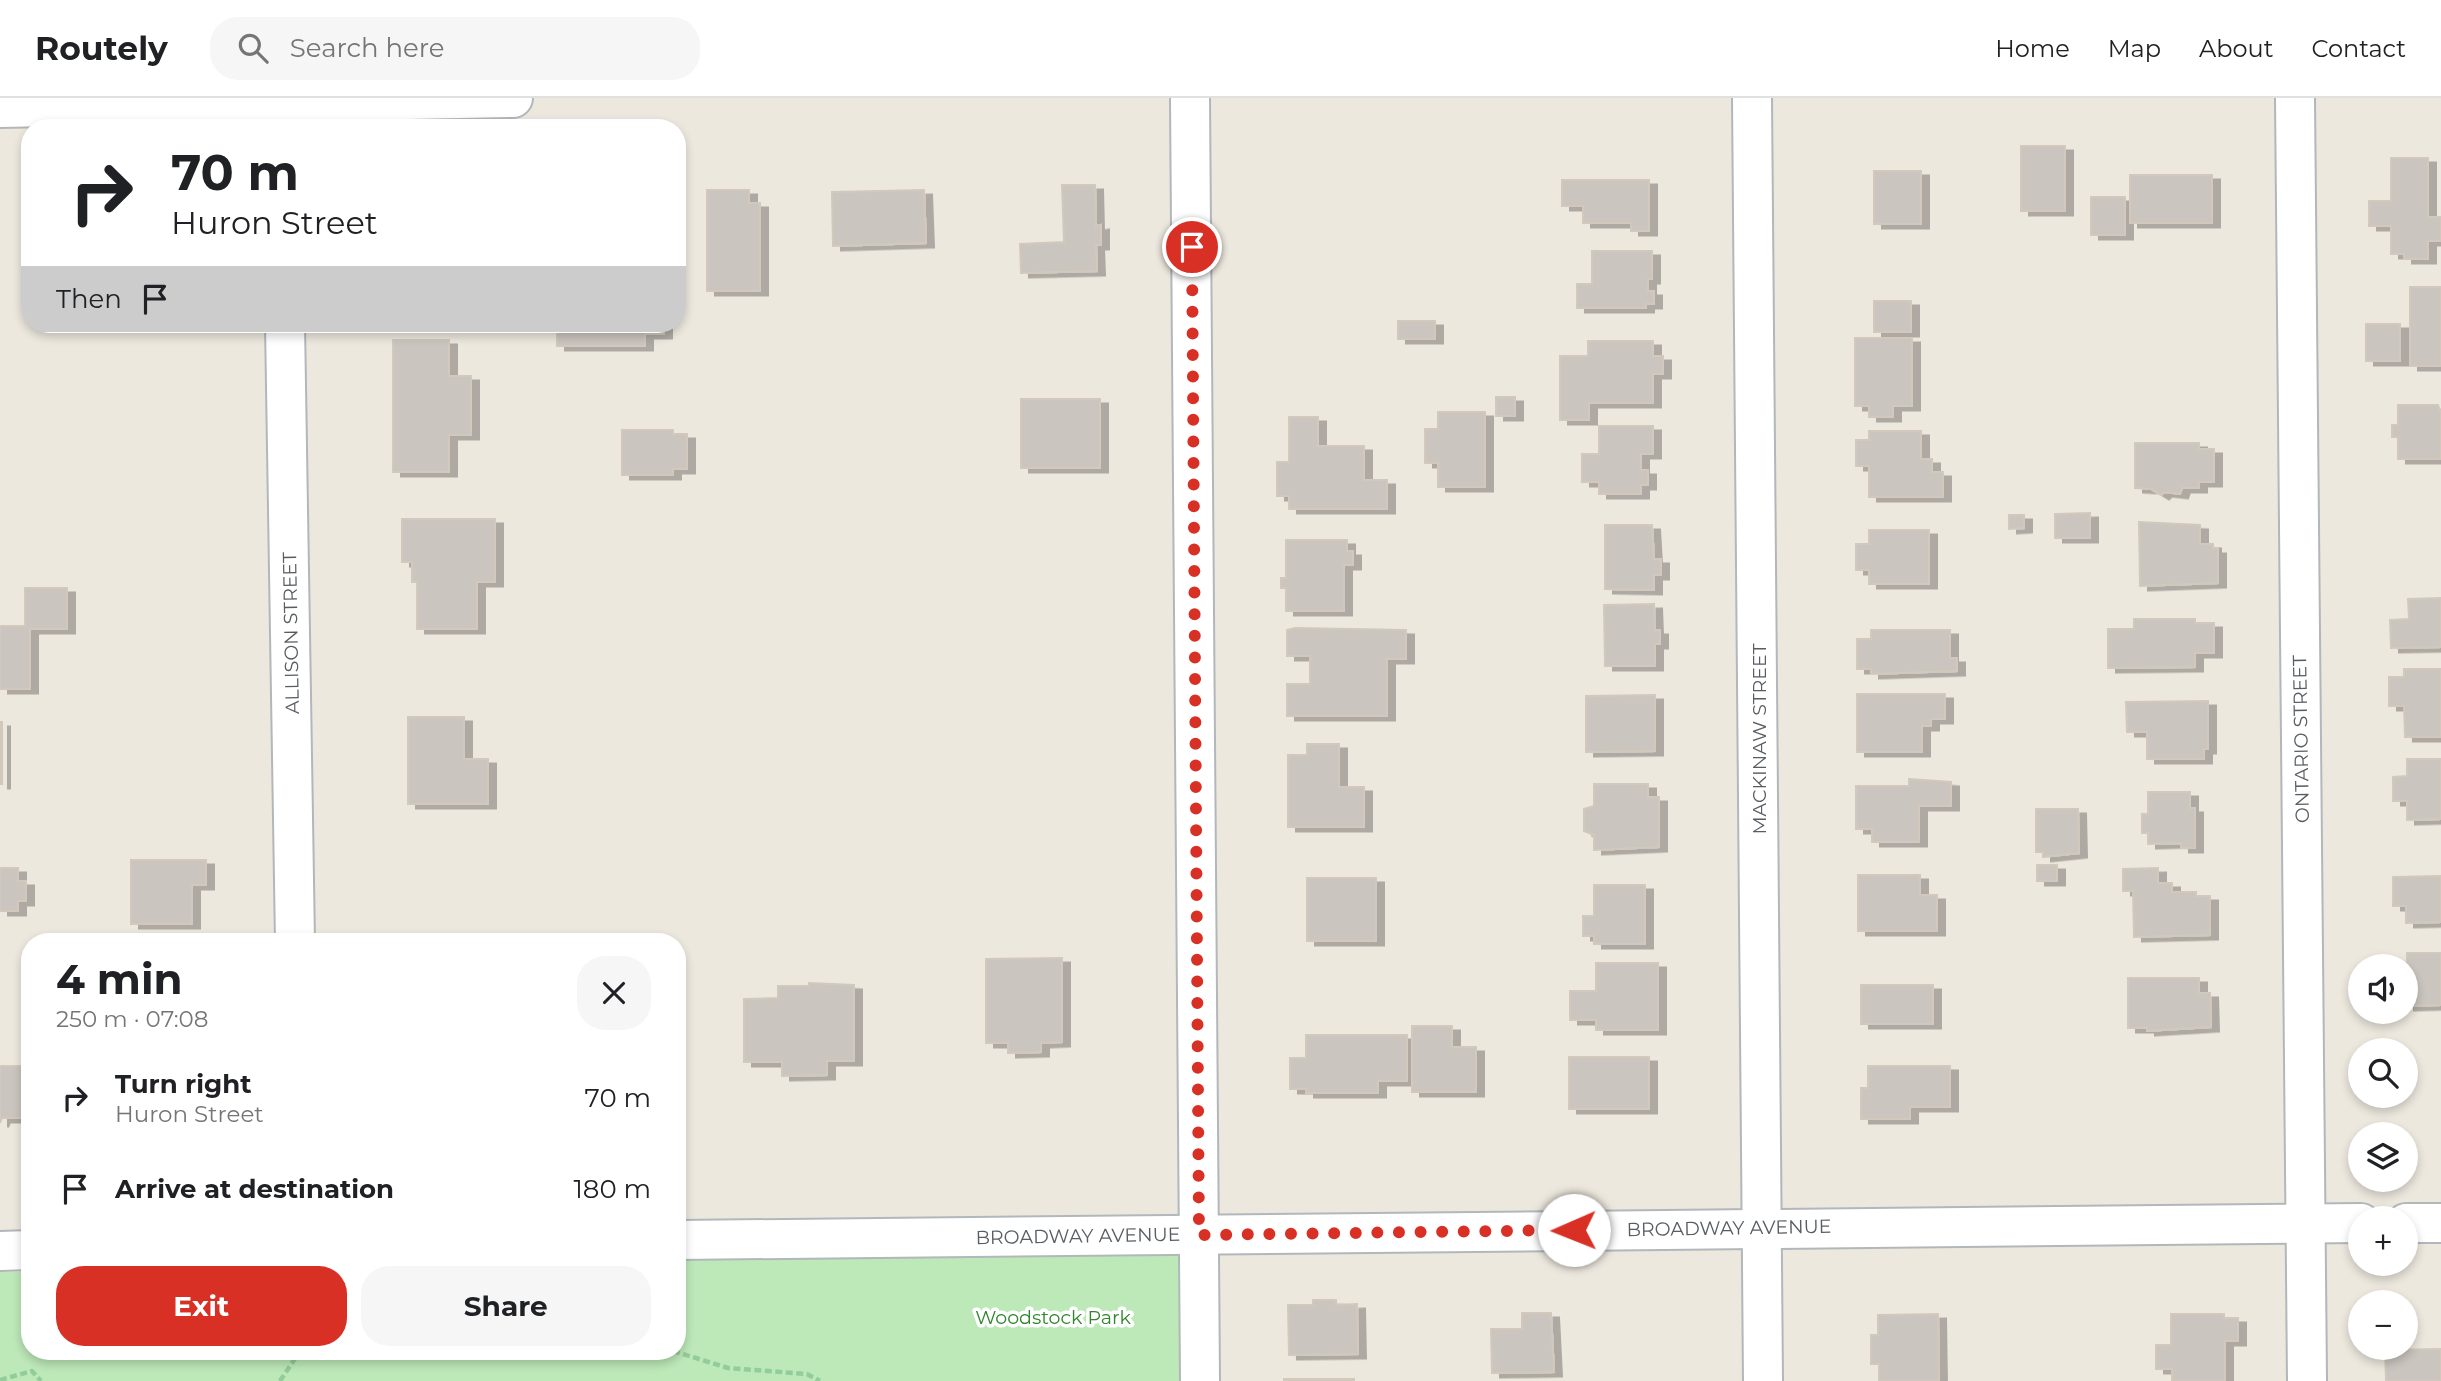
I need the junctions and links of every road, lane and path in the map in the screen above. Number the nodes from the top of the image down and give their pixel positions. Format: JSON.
{"nodes":[{"id":1,"x":513,"y":98,"type":"edge"},
{"id":2,"x":1190,"y":98,"type":"edge"},
{"id":3,"x":1752,"y":98,"type":"edge"},
{"id":4,"x":2295,"y":98,"type":"edge"},
{"id":5,"x":0,"y":108,"type":"edge"},
{"id":6,"x":281,"y":109,"type":"edge"},
{"id":7,"x":285,"y":333,"type":"edge"},
{"id":8,"x":295,"y":933,"type":"edge"},
{"id":9,"x":2348,"y":1223,"type":"edge"},
{"id":10,"x":2418,"y":1223,"type":"edge"},
{"id":11,"x":2441,"y":1223,"type":"edge"},
{"id":12,"x":2306,"y":1224,"type":"junction"},
{"id":13,"x":1761,"y":1227,"type":"junction"},
{"id":14,"x":1199,"y":1235,"type":"junction"},
{"id":15,"x":686,"y":1240,"type":"edge"},
{"id":16,"x":21,"y":1250,"type":"edge"},
{"id":17,"x":0,"y":1251,"type":"edge"},
{"id":18,"x":686,"y":1355,"type":"edge"},
{"id":19,"x":294,"y":1360,"type":"edge"},
{"id":20,"x":0,"y":1380,"type":"edge"},
{"id":21,"x":41,"y":1381,"type":"edge"},
{"id":22,"x":280,"y":1381,"type":"edge"},
{"id":23,"x":820,"y":1381,"type":"edge"},
{"id":24,"x":1200,"y":1381,"type":"edge"},
{"id":25,"x":1763,"y":1381,"type":"edge"},
{"id":26,"x":2307,"y":1381,"type":"edge"}],
"edges":[{"from":1,"to":6,"type":"street"},
{"from":2,"to":14,"type":"street"},
{"from":3,"to":13,"type":"street","name":"MACKINAW STREET"},
{"from":4,"to":12,"type":"street","name":"ONTARIO STREET"},
{"from":5,"to":6,"type":"street"},
{"from":7,"to":8,"type":"street","name":"ALLISON STREET"},
{"from":9,"to":12,"type":"street","name":"BROADWAY AVENUE"},
{"from":10,"to":11,"type":"street"},
{"from":12,"to":13,"type":"street","name":"BROADWAY AVENUE"},
{"from":12,"to":26,"type":"street","name":"ONTARIO STREET"},
{"from":13,"to":14,"type":"street","name":"BROADWAY AVENUE"},
{"from":13,"to":25,"type":"street","name":"MACKINAW STREET"},
{"from":14,"to":15,"type":"street","name":"BROADWAY AVENUE"},
{"from":14,"to":24,"type":"street"},
{"from":16,"to":17,"type":"street"},
{"from":18,"to":23,"type":"path"},
{"from":19,"to":22,"type":"path"},
{"from":20,"to":21,"type":"path"}]}
